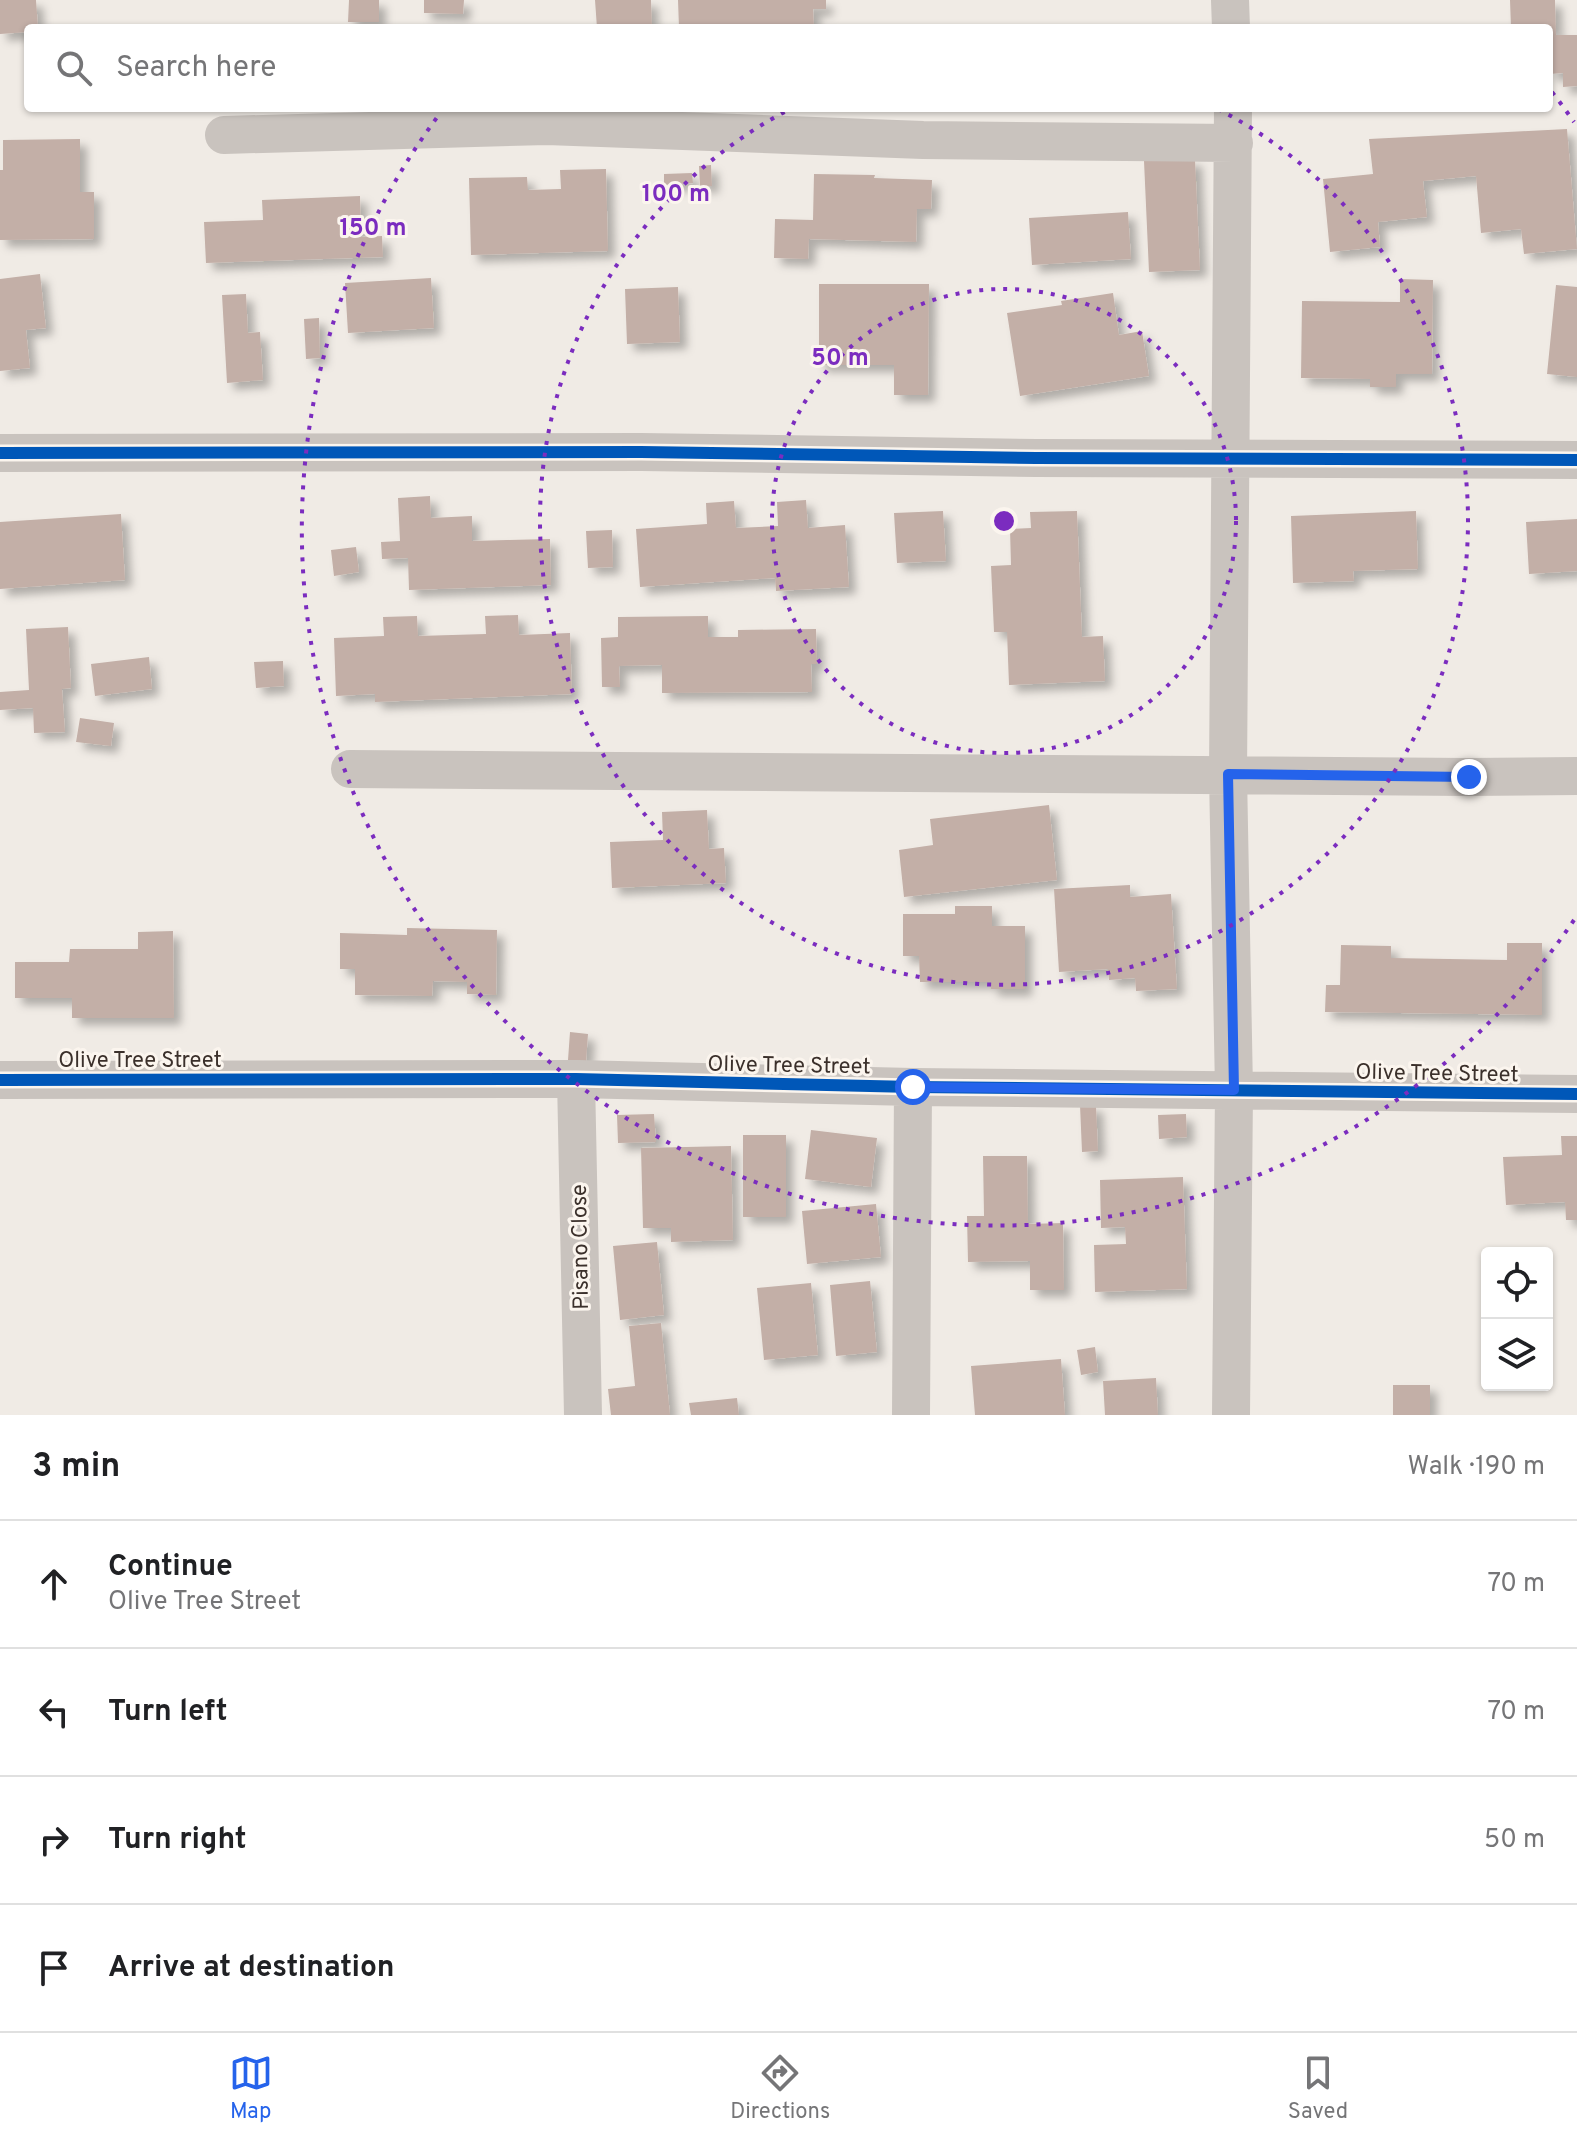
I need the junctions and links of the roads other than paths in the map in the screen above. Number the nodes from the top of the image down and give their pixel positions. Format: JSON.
{"nodes":[{"id":1,"x":1230,"y":0,"type":"edge"},
{"id":2,"x":1231,"y":24,"type":"edge"},
{"id":3,"x":1234,"y":126,"type":"edge"},
{"id":4,"x":224,"y":135,"type":"dead end"},
{"id":5,"x":0,"y":453,"type":"edge"},
{"id":6,"x":1231,"y":459,"type":"junction"},
{"id":7,"x":1577,"y":460,"type":"edge"},
{"id":8,"x":350,"y":769,"type":"dead end"},
{"id":9,"x":1228,"y":774,"type":"junction"},
{"id":10,"x":1577,"y":776,"type":"edge"},
{"id":11,"x":576,"y":1079,"type":"junction"},
{"id":12,"x":0,"y":1080,"type":"edge"},
{"id":13,"x":913,"y":1087,"type":"junction"},
{"id":14,"x":1234,"y":1090,"type":"junction"},
{"id":15,"x":1577,"y":1094,"type":"edge"},
{"id":16,"x":583,"y":1415,"type":"edge"},
{"id":17,"x":911,"y":1415,"type":"edge"},
{"id":18,"x":1231,"y":1415,"type":"edge"}],
"edges":[{"from":1,"to":2,"type":"street"},
{"from":3,"to":4,"type":"street"},
{"from":3,"to":6,"type":"street"},
{"from":5,"to":6,"type":"street"},
{"from":6,"to":7,"type":"street"},
{"from":6,"to":9,"type":"street"},
{"from":8,"to":9,"type":"street"},
{"from":9,"to":10,"type":"street"},
{"from":9,"to":14,"type":"street"},
{"from":11,"to":12,"type":"street","name":"Olive Tree Street"},
{"from":11,"to":13,"type":"street","name":"Olive Tree Street"},
{"from":11,"to":16,"type":"street","name":"Pisano Close"},
{"from":13,"to":14,"type":"street","name":"Olive Tree Street"},
{"from":13,"to":17,"type":"street"},
{"from":14,"to":15,"type":"street","name":"Olive Tree Street"},
{"from":14,"to":18,"type":"street"}]}
